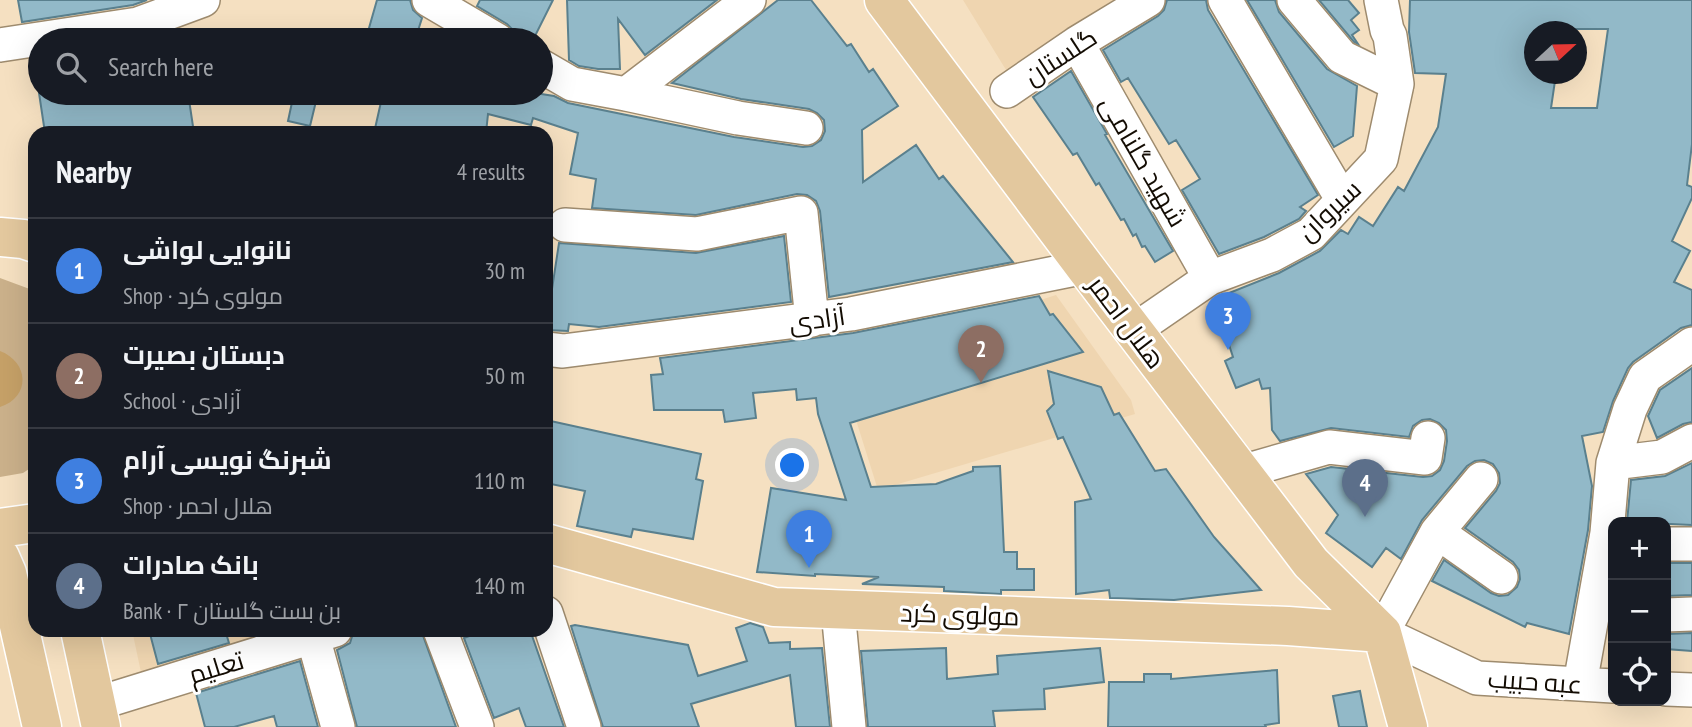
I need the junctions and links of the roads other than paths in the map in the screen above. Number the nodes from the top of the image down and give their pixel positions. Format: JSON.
{"nodes":[{"id":1,"x":203,"y":0,"type":"edge"},
{"id":2,"x":429,"y":0,"type":"edge"},
{"id":3,"x":749,"y":0,"type":"edge"},
{"id":4,"x":884,"y":0,"type":"edge"},
{"id":5,"x":1148,"y":0,"type":"edge"},
{"id":6,"x":1224,"y":0,"type":"edge"},
{"id":7,"x":1294,"y":0,"type":"edge"},
{"id":8,"x":1381,"y":0,"type":"edge"},
{"id":9,"x":112,"y":28,"type":"edge"},
{"id":10,"x":477,"y":28,"type":"edge"},
{"id":11,"x":28,"y":41,"type":"edge"},
{"id":12,"x":1077,"y":43,"type":"junction"},
{"id":13,"x":0,"y":45,"type":"edge"},
{"id":14,"x":553,"y":73,"type":"edge"},
{"id":15,"x":1397,"y":85,"type":"junction"},
{"id":16,"x":1007,"y":91,"type":"dead end"},
{"id":17,"x":626,"y":94,"type":"junction"},
{"id":18,"x":806,"y":128,"type":"dead end"},
{"id":19,"x":1342,"y":199,"type":"junction"},
{"id":20,"x":565,"y":225,"type":"dead end"},
{"id":21,"x":1084,"y":267,"type":"junction"},
{"id":22,"x":1210,"y":278,"type":"junction"},
{"id":23,"x":811,"y":320,"type":"junction"},
{"id":24,"x":1133,"y":331,"type":"junction"},
{"id":25,"x":1692,"y":344,"type":"edge"},
{"id":26,"x":553,"y":350,"type":"edge"},
{"id":27,"x":1428,"y":438,"type":"dead end"},
{"id":28,"x":1692,"y":441,"type":"edge"},
{"id":29,"x":1614,"y":463,"type":"junction"},
{"id":30,"x":1241,"y":472,"type":"junction"},
{"id":31,"x":1481,"y":478,"type":"dead end"},
{"id":32,"x":1611,"y":517,"type":"edge"},
{"id":33,"x":28,"y":524,"type":"edge"},
{"id":34,"x":0,"y":528,"type":"edge"},
{"id":35,"x":1437,"y":532,"type":"junction"},
{"id":36,"x":1671,"y":544,"type":"edge"},
{"id":37,"x":1692,"y":544,"type":"edge"},
{"id":38,"x":553,"y":545,"type":"edge"},
{"id":39,"x":1608,"y":548,"type":"edge"},
{"id":40,"x":0,"y":557,"type":"edge"},
{"id":41,"x":1501,"y":577,"type":"dead end"},
{"id":42,"x":838,"y":610,"type":"junction"},
{"id":43,"x":1692,"y":614,"type":"edge"},
{"id":44,"x":1671,"y":615,"type":"edge"},
{"id":45,"x":1382,"y":633,"type":"junction"},
{"id":46,"x":553,"y":634,"type":"edge"},
{"id":47,"x":82,"y":637,"type":"edge"},
{"id":48,"x":313,"y":637,"type":"edge"},
{"id":49,"x":325,"y":637,"type":"edge"},
{"id":50,"x":443,"y":637,"type":"edge"},
{"id":51,"x":1580,"y":684,"type":"junction"},
{"id":52,"x":1608,"y":686,"type":"edge"},
{"id":53,"x":1671,"y":689,"type":"edge"},
{"id":54,"x":1692,"y":690,"type":"edge"},
{"id":55,"x":99,"y":715,"type":"edge"},
{"id":56,"x":43,"y":727,"type":"edge"},
{"id":57,"x":338,"y":727,"type":"edge"},
{"id":58,"x":477,"y":727,"type":"edge"},
{"id":59,"x":584,"y":727,"type":"edge"},
{"id":60,"x":849,"y":727,"type":"edge"},
{"id":61,"x":1408,"y":727,"type":"edge"}],
"edges":[{"from":1,"to":9,"type":"street"},
{"from":2,"to":10,"type":"street"},
{"from":3,"to":17,"type":"street"},
{"from":4,"to":21,"type":"main road","name":"هلال احمر"},
{"from":5,"to":12,"type":"street","name":"گلستان"},
{"from":6,"to":19,"type":"street"},
{"from":7,"to":15,"type":"street"},
{"from":8,"to":15,"type":"street","name":"سیروان"},
{"from":11,"to":13,"type":"street"},
{"from":12,"to":16,"type":"street","name":"گلستان"},
{"from":12,"to":22,"type":"street","name":"شهید گلنامی"},
{"from":14,"to":17,"type":"street"},
{"from":15,"to":19,"type":"street","name":"سیروان"},
{"from":17,"to":18,"type":"street"},
{"from":19,"to":22,"type":"street","name":"سیروان"},
{"from":20,"to":23,"type":"street"},
{"from":21,"to":23,"type":"street","name":"آزادی"},
{"from":21,"to":24,"type":"main road","name":"هلال احمر"},
{"from":22,"to":24,"type":"street","name":"سیروان"},
{"from":23,"to":26,"type":"street","name":"آزادی"},
{"from":24,"to":30,"type":"main road","name":"هلال احمر"},
{"from":25,"to":29,"type":"street"},
{"from":27,"to":30,"type":"street"},
{"from":28,"to":29,"type":"street"},
{"from":29,"to":32,"type":"street"},
{"from":30,"to":45,"type":"main road","name":"هلال احمر"},
{"from":31,"to":35,"type":"street"},
{"from":33,"to":34,"type":"main road"},
{"from":35,"to":41,"type":"street"},
{"from":35,"to":45,"type":"street"},
{"from":36,"to":37,"type":"street"},
{"from":38,"to":42,"type":"main road","name":"مولوی کرد"},
{"from":39,"to":51,"type":"street"},
{"from":40,"to":56,"type":"main road"},
{"from":42,"to":45,"type":"main road","name":"مولوی کرد"},
{"from":42,"to":60,"type":"street"},
{"from":43,"to":44,"type":"street"},
{"from":45,"to":51,"type":"street","name":"عبه حبیب"},
{"from":45,"to":61,"type":"main road"},
{"from":46,"to":59,"type":"street"},
{"from":47,"to":55,"type":"main road"},
{"from":48,"to":55,"type":"street","name":"تعلیم"},
{"from":49,"to":57,"type":"street"},
{"from":50,"to":58,"type":"street"},
{"from":51,"to":52,"type":"street","name":"عبه حبیب"},
{"from":53,"to":54,"type":"street"}]}
